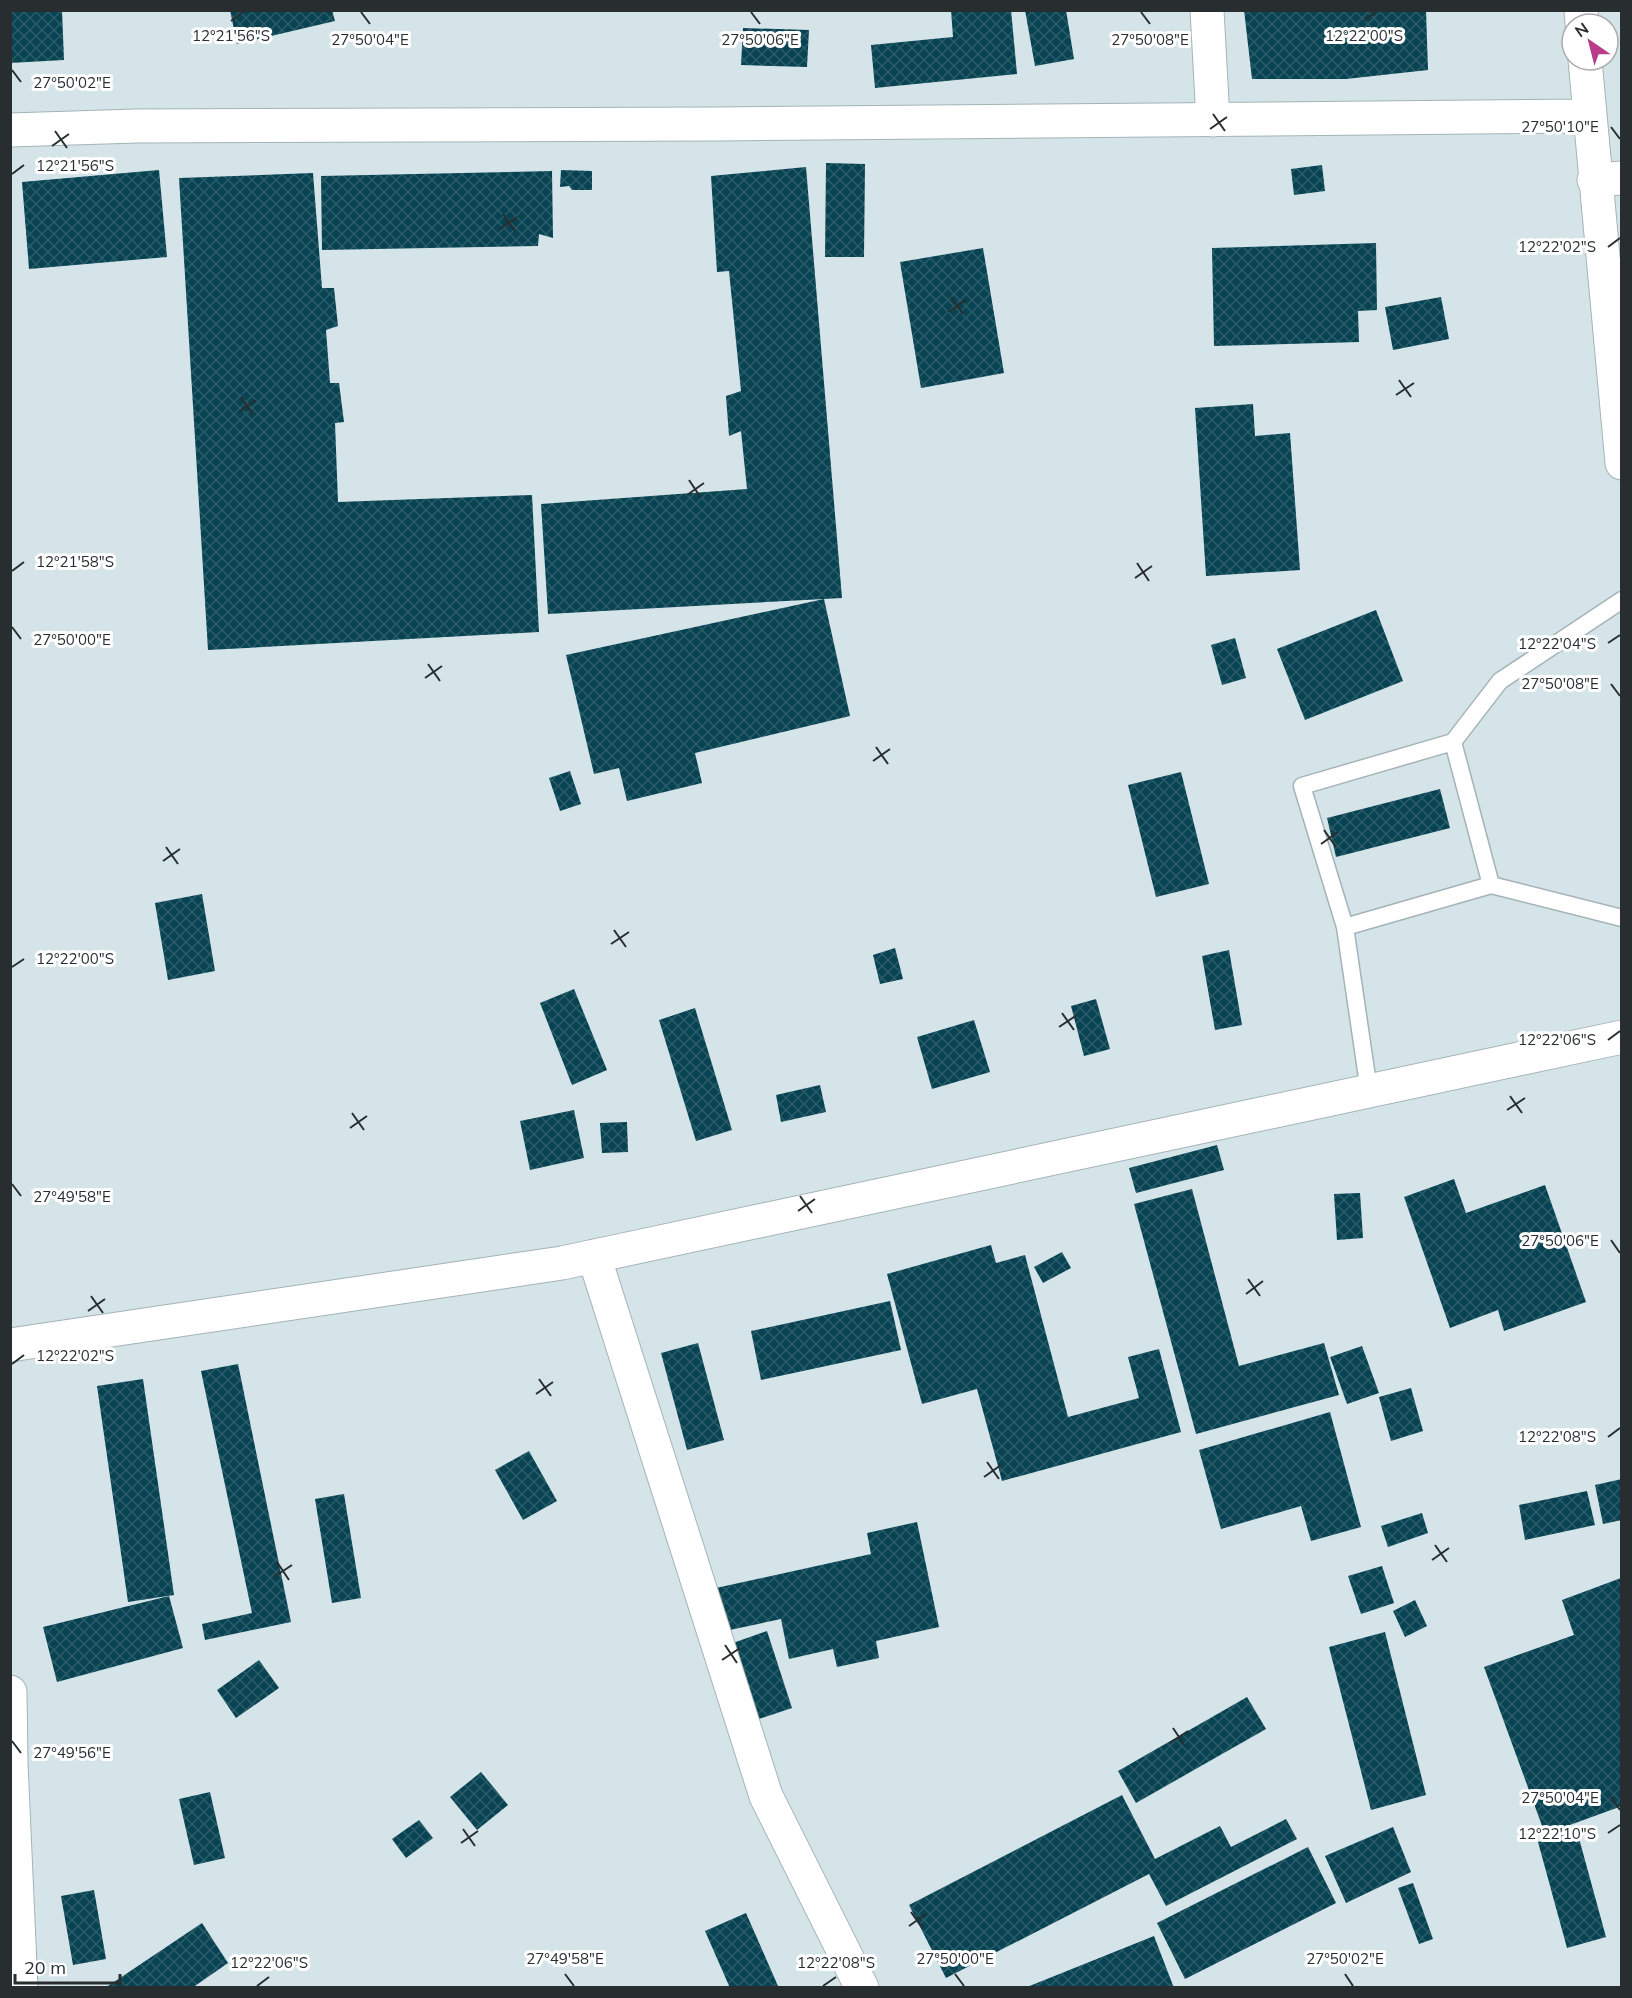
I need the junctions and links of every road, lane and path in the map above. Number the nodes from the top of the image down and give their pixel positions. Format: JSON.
{"nodes":[{"id":1,"x":1207,"y":10,"type":"edge"},
{"id":2,"x":1585,"y":72,"type":"edge"},
{"id":3,"x":1589,"y":116,"type":"junction"},
{"id":4,"x":1213,"y":120,"type":"junction"},
{"id":5,"x":10,"y":130,"type":"edge"},
{"id":6,"x":1608,"y":179,"type":"edge"},
{"id":7,"x":1622,"y":463,"type":"edge"},
{"id":8,"x":1622,"y":600,"type":"edge"},
{"id":9,"x":1453,"y":742,"type":"junction"},
{"id":10,"x":1491,"y":885,"type":"junction"},
{"id":11,"x":1622,"y":918,"type":"edge"},
{"id":12,"x":1345,"y":927,"type":"junction"},
{"id":13,"x":1622,"y":1037,"type":"edge"},
{"id":14,"x":1369,"y":1091,"type":"junction"},
{"id":15,"x":594,"y":1256,"type":"junction"},
{"id":16,"x":10,"y":1345,"type":"edge"},
{"id":17,"x":10,"y":1692,"type":"edge"},
{"id":18,"x":21,"y":1988,"type":"edge"},
{"id":19,"x":862,"y":1988,"type":"edge"}],
"edges":[{"from":1,"to":4,"type":"street"},
{"from":2,"to":3,"type":"street"},
{"from":3,"to":4,"type":"street"},
{"from":3,"to":6,"type":"street"},
{"from":4,"to":5,"type":"street"},
{"from":6,"to":7,"type":"street"},
{"from":8,"to":9,"type":"lane"},
{"from":9,"to":10,"type":"lane"},
{"from":9,"to":12,"type":"lane"},
{"from":10,"to":11,"type":"lane"},
{"from":10,"to":12,"type":"lane"},
{"from":12,"to":14,"type":"lane"},
{"from":13,"to":14,"type":"street"},
{"from":14,"to":15,"type":"street"},
{"from":15,"to":16,"type":"street"},
{"from":15,"to":19,"type":"street"},
{"from":17,"to":18,"type":"street"}]}
